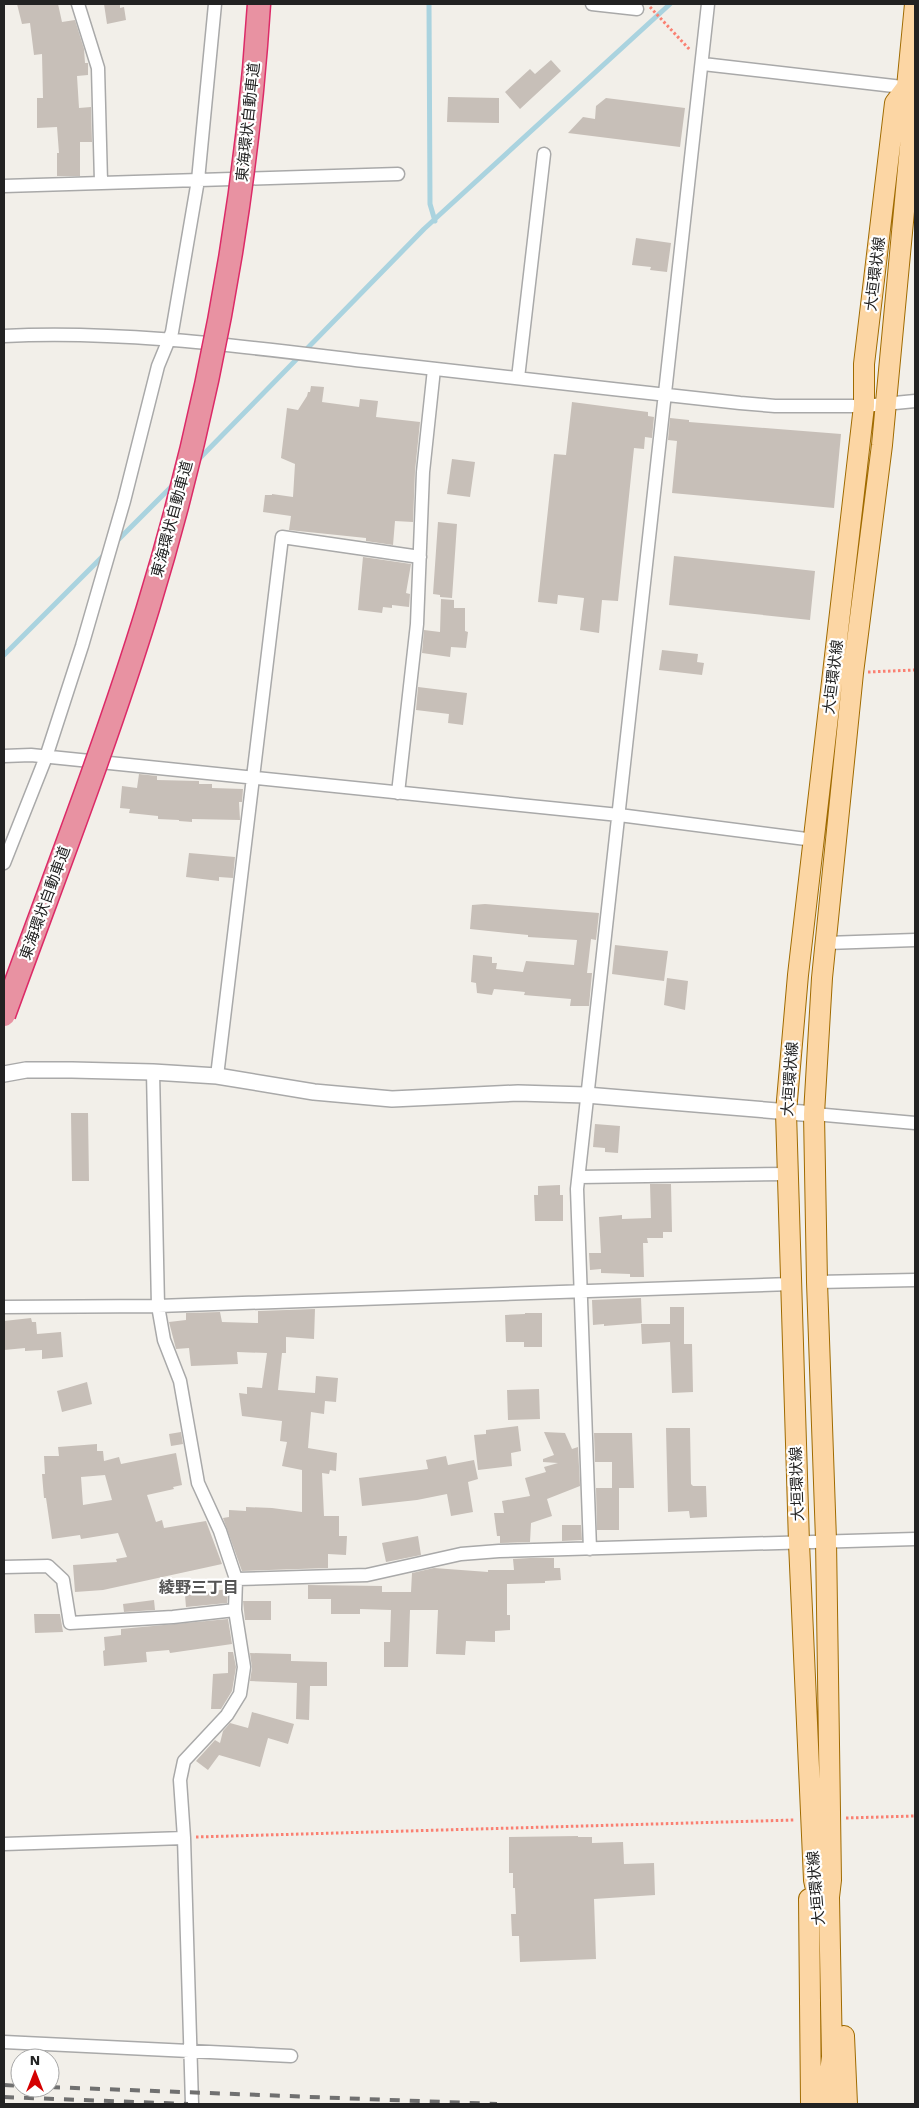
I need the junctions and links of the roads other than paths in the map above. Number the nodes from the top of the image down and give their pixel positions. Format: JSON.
{"nodes":[{"id":1,"x":78,"y":4,"type":"edge"},
{"id":2,"x":215,"y":4,"type":"edge"},
{"id":3,"x":258,"y":4,"type":"edge"},
{"id":4,"x":592,"y":4,"type":"edge"},
{"id":5,"x":708,"y":4,"type":"edge"},
{"id":6,"x":915,"y":4,"type":"edge"},
{"id":7,"x":637,"y":9,"type":"dead end"},
{"id":8,"x":703,"y":61,"type":"junction"},
{"id":9,"x":911,"y":88,"type":"edge"},
{"id":10,"x":544,"y":154,"type":"dead end"},
{"id":11,"x":398,"y":174,"type":"dead end"},
{"id":12,"x":198,"y":180,"type":"junction"},
{"id":13,"x":100,"y":182,"type":"junction"},
{"id":14,"x":4,"y":186,"type":"edge"},
{"id":15,"x":4,"y":336,"type":"edge"},
{"id":16,"x":168,"y":341,"type":"junction"},
{"id":17,"x":434,"y":369,"type":"junction"},
{"id":18,"x":518,"y":378,"type":"junction"},
{"id":19,"x":664,"y":395,"type":"junction"},
{"id":20,"x":915,"y":401,"type":"edge"},
{"id":21,"x":885,"y":404,"type":"junction"},
{"id":22,"x":864,"y":406,"type":"junction"},
{"id":23,"x":420,"y":557,"type":"junction"},
{"id":24,"x":4,"y":756,"type":"edge"},
{"id":25,"x":46,"y":757,"type":"junction"},
{"id":26,"x":253,"y":778,"type":"junction"},
{"id":27,"x":398,"y":793,"type":"junction"},
{"id":28,"x":619,"y":815,"type":"junction"},
{"id":29,"x":814,"y":840,"type":"junction"},
{"id":30,"x":4,"y":863,"type":"edge"},
{"id":31,"x":915,"y":940,"type":"edge"},
{"id":32,"x":826,"y":943,"type":"junction"},
{"id":33,"x":4,"y":1015,"type":"edge"},
{"id":34,"x":153,"y":1072,"type":"junction"},
{"id":35,"x":4,"y":1074,"type":"edge"},
{"id":36,"x":217,"y":1076,"type":"junction"},
{"id":37,"x":586,"y":1095,"type":"junction"},
{"id":38,"x":786,"y":1112,"type":"junction"},
{"id":39,"x":814,"y":1114,"type":"junction"},
{"id":40,"x":915,"y":1122,"type":"edge"},
{"id":41,"x":788,"y":1174,"type":"junction"},
{"id":42,"x":578,"y":1177,"type":"junction"},
{"id":43,"x":915,"y":1280,"type":"edge"},
{"id":44,"x":816,"y":1282,"type":"junction"},
{"id":45,"x":791,"y":1284,"type":"junction"},
{"id":46,"x":582,"y":1292,"type":"junction"},
{"id":47,"x":158,"y":1306,"type":"junction"},
{"id":48,"x":4,"y":1307,"type":"edge"},
{"id":49,"x":915,"y":1539,"type":"edge"},
{"id":50,"x":826,"y":1540,"type":"junction"},
{"id":51,"x":799,"y":1543,"type":"junction"},
{"id":52,"x":590,"y":1549,"type":"junction"},
{"id":53,"x":4,"y":1567,"type":"edge"},
{"id":54,"x":236,"y":1580,"type":"junction"},
{"id":55,"x":235,"y":1610,"type":"junction"},
{"id":56,"x":821,"y":1819,"type":"junction"},
{"id":57,"x":184,"y":1838,"type":"junction"},
{"id":58,"x":4,"y":1844,"type":"edge"},
{"id":59,"x":822,"y":1880,"type":"junction"},
{"id":60,"x":4,"y":2042,"type":"edge"},
{"id":61,"x":190,"y":2051,"type":"junction"},
{"id":62,"x":291,"y":2056,"type":"dead end"},
{"id":63,"x":192,"y":2104,"type":"edge"},
{"id":64,"x":811,"y":2104,"type":"edge"},
{"id":65,"x":830,"y":2104,"type":"edge"},
{"id":66,"x":847,"y":2104,"type":"edge"}],
"edges":[{"from":1,"to":13,"type":"street"},
{"from":2,"to":12,"type":"street"},
{"from":3,"to":33,"type":"highway","name":"東海環状自動車道","bridge":true},
{"from":4,"to":7,"type":"street"},
{"from":5,"to":8,"type":"street"},
{"from":6,"to":9,"type":"main road","name":"大垣環状線"},
{"from":8,"to":9,"type":"street"},
{"from":8,"to":19,"type":"street"},
{"from":9,"to":21,"type":"main road","name":"大垣環状線"},
{"from":9,"to":22,"type":"main road","name":"大垣環状線"},
{"from":10,"to":18,"type":"street"},
{"from":11,"to":12,"type":"street"},
{"from":12,"to":13,"type":"street"},
{"from":12,"to":16,"type":"street"},
{"from":13,"to":14,"type":"street"},
{"from":15,"to":16,"type":"street"},
{"from":16,"to":17,"type":"street"},
{"from":16,"to":25,"type":"street"},
{"from":17,"to":18,"type":"street"},
{"from":17,"to":23,"type":"street"},
{"from":18,"to":19,"type":"street"},
{"from":19,"to":22,"type":"street"},
{"from":19,"to":28,"type":"street"},
{"from":20,"to":21,"type":"street"},
{"from":21,"to":22,"type":"street"},
{"from":21,"to":32,"type":"main road","name":"大垣環状線"},
{"from":22,"to":29,"type":"main road","name":"大垣環状線"},
{"from":23,"to":26,"type":"street"},
{"from":23,"to":27,"type":"street"},
{"from":24,"to":25,"type":"street"},
{"from":25,"to":26,"type":"street"},
{"from":25,"to":30,"type":"street"},
{"from":26,"to":27,"type":"street"},
{"from":26,"to":36,"type":"street"},
{"from":27,"to":28,"type":"street"},
{"from":28,"to":29,"type":"street"},
{"from":28,"to":37,"type":"street"},
{"from":29,"to":38,"type":"main road","name":"大垣環状線"},
{"from":31,"to":32,"type":"street"},
{"from":32,"to":39,"type":"main road","name":"大垣環状線"},
{"from":34,"to":35,"type":"street"},
{"from":34,"to":36,"type":"street"},
{"from":34,"to":47,"type":"street"},
{"from":36,"to":37,"type":"street"},
{"from":37,"to":38,"type":"street"},
{"from":37,"to":42,"type":"street"},
{"from":38,"to":39,"type":"street"},
{"from":38,"to":41,"type":"main road","name":"大垣環状線"},
{"from":39,"to":40,"type":"street"},
{"from":39,"to":44,"type":"main road","name":"大垣環状線"},
{"from":41,"to":42,"type":"street"},
{"from":41,"to":45,"type":"main road","name":"大垣環状線"},
{"from":42,"to":46,"type":"street"},
{"from":43,"to":44,"type":"street"},
{"from":44,"to":50,"type":"main road","name":"大垣環状線"},
{"from":45,"to":46,"type":"street"},
{"from":45,"to":51,"type":"main road","name":"大垣環状線"},
{"from":46,"to":47,"type":"street"},
{"from":46,"to":52,"type":"street"},
{"from":47,"to":48,"type":"street"},
{"from":47,"to":54,"type":"street"},
{"from":49,"to":50,"type":"street"},
{"from":50,"to":51,"type":"street"},
{"from":50,"to":56,"type":"main road","name":"大垣環状線"},
{"from":51,"to":52,"type":"street"},
{"from":51,"to":56,"type":"main road","name":"大垣環状線"},
{"from":52,"to":54,"type":"street"},
{"from":53,"to":55,"type":"street"},
{"from":54,"to":55,"type":"street"},
{"from":55,"to":57,"type":"street"},
{"from":56,"to":59,"type":"main road","name":"大垣環状線"},
{"from":57,"to":58,"type":"street"},
{"from":57,"to":61,"type":"street"},
{"from":59,"to":64,"type":"main road"},
{"from":59,"to":65,"type":"main road","name":"大垣環状線"},
{"from":59,"to":66,"type":"main road"},
{"from":60,"to":61,"type":"street"},
{"from":61,"to":62,"type":"street"},
{"from":61,"to":63,"type":"street"}]}
